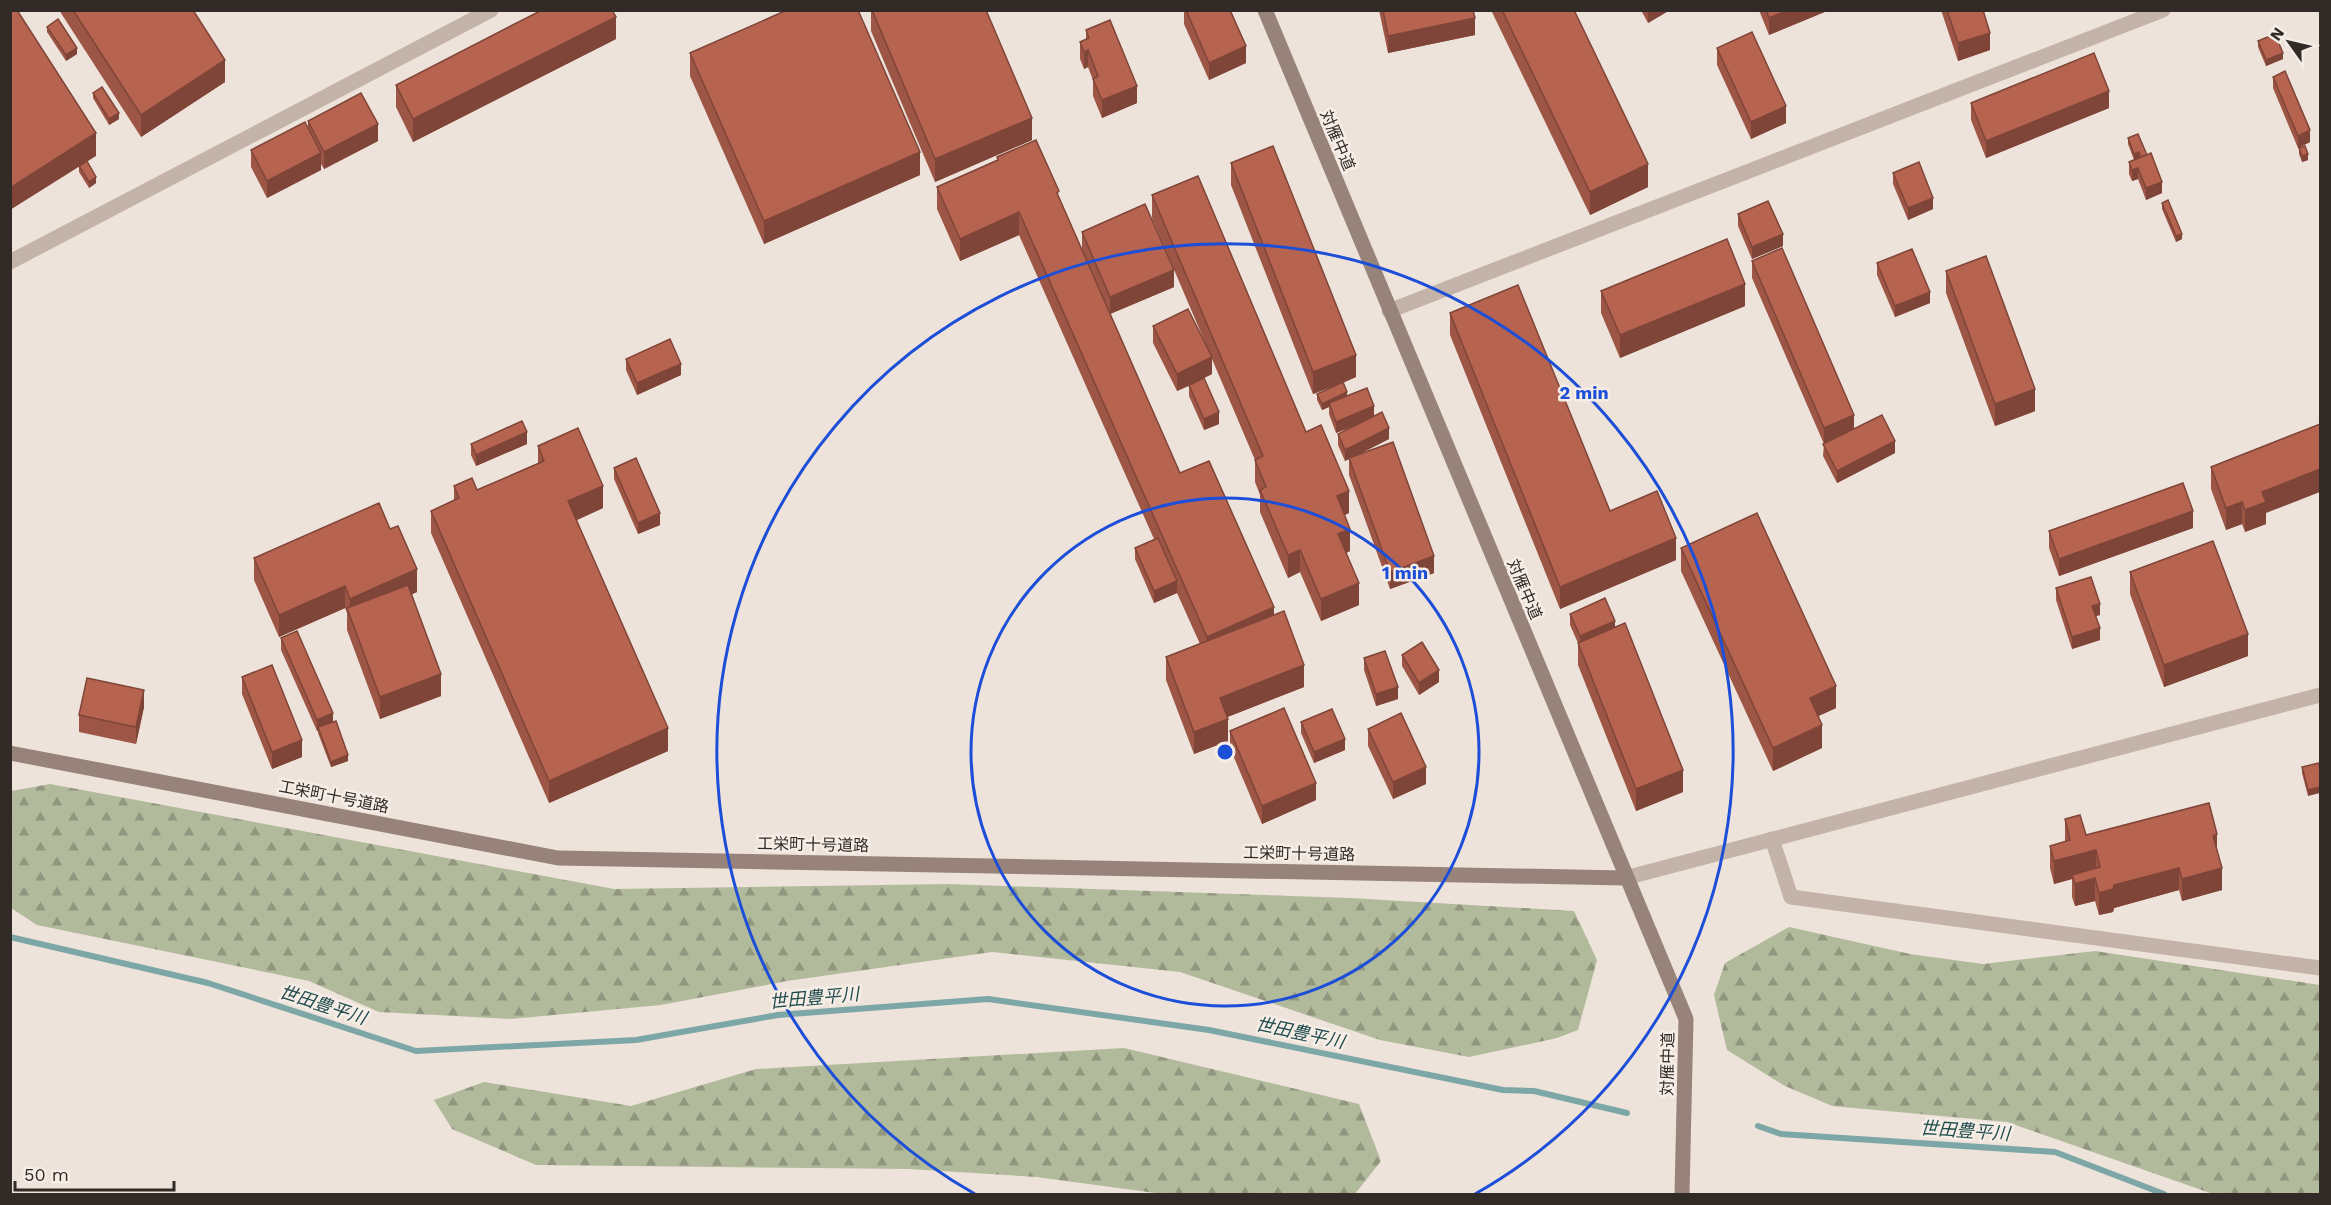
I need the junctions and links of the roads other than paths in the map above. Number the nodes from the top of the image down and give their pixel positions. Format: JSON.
{"nodes":[{"id":1,"x":491,"y":10,"type":"edge"},
{"id":2,"x":1265,"y":10,"type":"edge"},
{"id":3,"x":2163,"y":10,"type":"edge"},
{"id":4,"x":10,"y":262,"type":"edge"},
{"id":5,"x":1389,"y":311,"type":"junction"},
{"id":6,"x":2320,"y":695,"type":"edge"},
{"id":7,"x":10,"y":753,"type":"edge"},
{"id":8,"x":1772,"y":839,"type":"junction"},
{"id":9,"x":1625,"y":878,"type":"junction"},
{"id":10,"x":2320,"y":968,"type":"edge"},
{"id":11,"x":1682,"y":1194,"type":"edge"}],
"edges":[{"from":1,"to":4,"type":"street"},
{"from":2,"to":5,"type":"street","name":"対雁中道"},
{"from":3,"to":5,"type":"street"},
{"from":5,"to":9,"type":"street","name":"対雁中道"},
{"from":6,"to":8,"type":"street"},
{"from":7,"to":9,"type":"street","name":"工栄町十号道路"},
{"from":8,"to":9,"type":"street"},
{"from":8,"to":10,"type":"street"},
{"from":9,"to":11,"type":"street","name":"対雁中道"}]}
